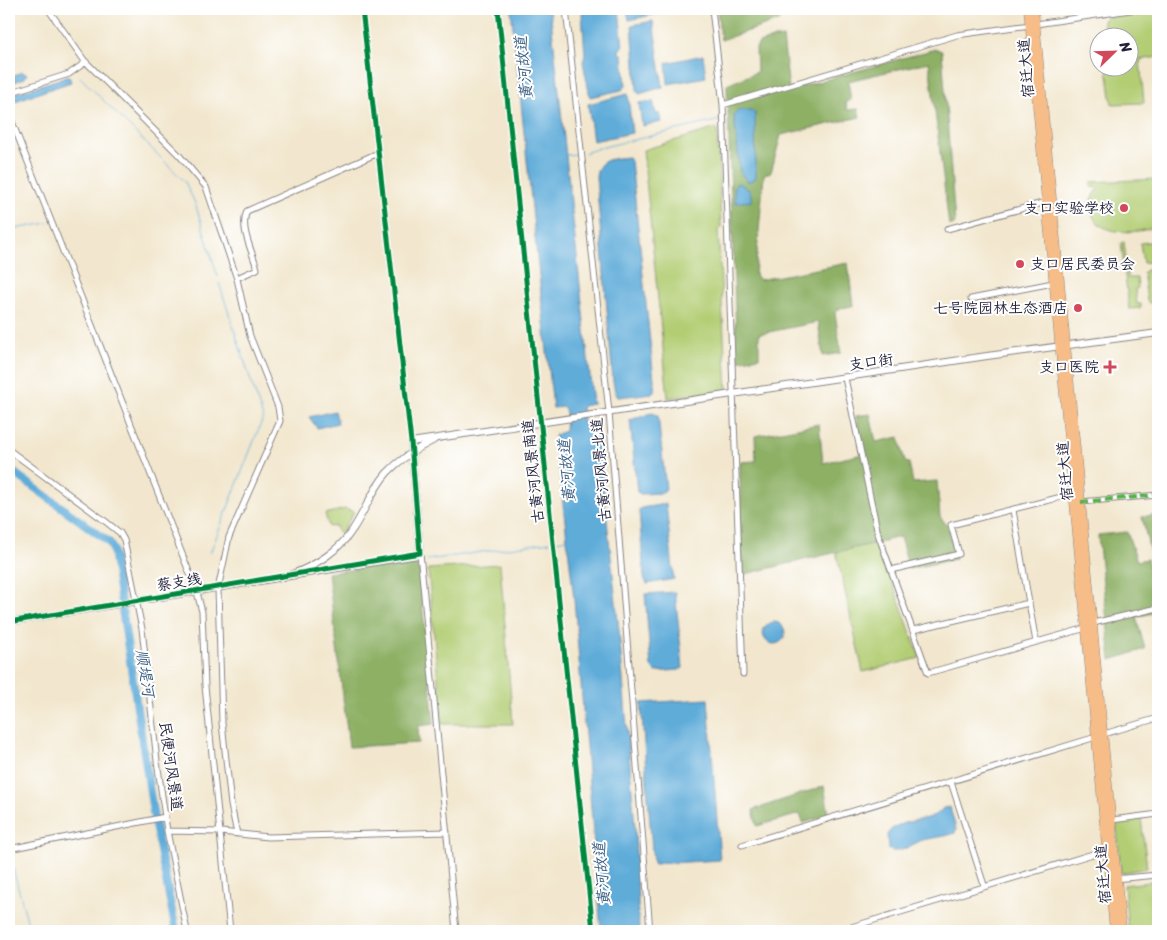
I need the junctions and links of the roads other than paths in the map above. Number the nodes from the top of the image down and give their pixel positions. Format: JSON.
{"nodes":[{"id":1,"x":48,"y":9,"type":"edge"},
{"id":2,"x":362,"y":9,"type":"edge"},
{"id":3,"x":498,"y":9,"type":"edge"},
{"id":4,"x":566,"y":9,"type":"edge"},
{"id":5,"x":712,"y":9,"type":"edge"},
{"id":6,"x":1028,"y":9,"type":"edge"},
{"id":7,"x":1034,"y":9,"type":"edge"},
{"id":8,"x":1137,"y":9,"type":"edge"},
{"id":9,"x":1033,"y":24,"type":"junction"},
{"id":10,"x":86,"y":62,"type":"junction"},
{"id":11,"x":9,"y":93,"type":"edge"},
{"id":12,"x":723,"y":105,"type":"junction"},
{"id":13,"x":9,"y":114,"type":"edge"},
{"id":14,"x":378,"y":153,"type":"junction"},
{"id":15,"x":1046,"y":202,"type":"junction"},
{"id":16,"x":947,"y":229,"type":"dead end"},
{"id":17,"x":237,"y":278,"type":"junction"},
{"id":18,"x":1054,"y":282,"type":"junction"},
{"id":19,"x":971,"y":299,"type":"dead end"},
{"id":20,"x":1158,"y":333,"type":"edge"},
{"id":21,"x":1063,"y":346,"type":"junction"},
{"id":22,"x":845,"y":378,"type":"junction"},
{"id":23,"x":735,"y":394,"type":"junction"},
{"id":24,"x":609,"y":412,"type":"junction"},
{"id":25,"x":541,"y":422,"type":"junction"},
{"id":26,"x":447,"y":435,"type":"junction"},
{"id":27,"x":411,"y":442,"type":"junction"},
{"id":28,"x":9,"y":450,"type":"edge"},
{"id":29,"x":412,"y":453,"type":"junction"},
{"id":30,"x":1073,"y":494,"type":"junction"},
{"id":31,"x":1158,"y":495,"type":"edge"},
{"id":32,"x":1081,"y":502,"type":"junction"},
{"id":33,"x":1013,"y":510,"type":"junction"},
{"id":34,"x":420,"y":553,"type":"junction"},
{"id":35,"x":891,"y":570,"type":"junction"},
{"id":36,"x":279,"y":579,"type":"junction"},
{"id":37,"x":218,"y":589,"type":"junction"},
{"id":38,"x":198,"y":592,"type":"junction"},
{"id":39,"x":137,"y":601,"type":"junction"},
{"id":40,"x":1029,"y":603,"type":"junction"},
{"id":41,"x":1158,"y":608,"type":"edge"},
{"id":42,"x":9,"y":622,"type":"edge"},
{"id":43,"x":1093,"y":622,"type":"junction"},
{"id":44,"x":1086,"y":628,"type":"junction"},
{"id":45,"x":913,"y":630,"type":"junction"},
{"id":46,"x":1036,"y":642,"type":"junction"},
{"id":47,"x":743,"y":674,"type":"dead end"},
{"id":48,"x":1158,"y":718,"type":"edge"},
{"id":49,"x":1104,"y":734,"type":"junction"},
{"id":50,"x":1096,"y":737,"type":"junction"},
{"id":51,"x":951,"y":782,"type":"junction"},
{"id":52,"x":1158,"y":814,"type":"edge"},
{"id":53,"x":163,"y":818,"type":"junction"},
{"id":54,"x":1112,"y":820,"type":"junction"},
{"id":55,"x":167,"y":831,"type":"junction"},
{"id":56,"x":221,"y":832,"type":"junction"},
{"id":57,"x":447,"y":832,"type":"junction"},
{"id":58,"x":236,"y":834,"type":"junction"},
{"id":59,"x":742,"y":845,"type":"dead end"},
{"id":60,"x":9,"y":849,"type":"edge"},
{"id":61,"x":1106,"y":850,"type":"junction"},
{"id":62,"x":1158,"y":875,"type":"edge"},
{"id":63,"x":1113,"y":879,"type":"junction"},
{"id":64,"x":984,"y":886,"type":"junction"},
{"id":65,"x":187,"y":931,"type":"edge"},
{"id":66,"x":230,"y":931,"type":"edge"},
{"id":67,"x":456,"y":931,"type":"edge"},
{"id":68,"x":593,"y":931,"type":"edge"},
{"id":69,"x":650,"y":931,"type":"edge"},
{"id":70,"x":838,"y":931,"type":"edge"},
{"id":71,"x":1114,"y":931,"type":"edge"},
{"id":72,"x":1122,"y":931,"type":"edge"}],
"edges":[{"from":1,"to":10,"type":"street"},
{"from":2,"to":14,"type":"street"},
{"from":3,"to":25,"type":"street","name":"古黄河风景南道"},
{"from":4,"to":24,"type":"street","name":"古黄河风景北道"},
{"from":5,"to":12,"type":"street"},
{"from":6,"to":9,"type":"main road","name":"宿迁大道"},
{"from":7,"to":9,"type":"main road","name":"宿迁大道"},
{"from":8,"to":9,"type":"street"},
{"from":9,"to":12,"type":"street"},
{"from":9,"to":15,"type":"main road","name":"宿迁大道"},
{"from":9,"to":21,"type":"main road","name":"宿迁大道"},
{"from":10,"to":11,"type":"street"},
{"from":10,"to":17,"type":"street"},
{"from":12,"to":23,"type":"street"},
{"from":13,"to":38,"type":"street"},
{"from":14,"to":17,"type":"street"},
{"from":14,"to":27,"type":"street"},
{"from":15,"to":16,"type":"street"},
{"from":15,"to":18,"type":"main road","name":"宿迁大道"},
{"from":17,"to":37,"type":"street"},
{"from":18,"to":19,"type":"street"},
{"from":18,"to":21,"type":"main road","name":"宿迁大道"},
{"from":20,"to":21,"type":"street","name":"支口街"},
{"from":21,"to":22,"type":"street","name":"支口街"},
{"from":21,"to":30,"type":"main road","name":"宿迁大道"},
{"from":21,"to":32,"type":"main road","name":"宿迁大道"},
{"from":22,"to":23,"type":"street","name":"支口街"},
{"from":22,"to":35,"type":"street"},
{"from":23,"to":24,"type":"street","name":"支口街"},
{"from":23,"to":47,"type":"street"},
{"from":24,"to":25,"type":"street","name":"支口街"},
{"from":24,"to":69,"type":"street","name":"古黄河风景北道"},
{"from":25,"to":26,"type":"street"},
{"from":25,"to":68,"type":"street","name":"古黄河风景南道"},
{"from":26,"to":27,"type":"street"},
{"from":26,"to":29,"type":"street"},
{"from":27,"to":29,"type":"street"},
{"from":28,"to":39,"type":"street","name":"民便河风景道"},
{"from":29,"to":34,"type":"street"},
{"from":29,"to":36,"type":"street"},
{"from":30,"to":33,"type":"street"},
{"from":30,"to":44,"type":"main road","name":"宿迁大道"},
{"from":31,"to":32,"type":"street"},
{"from":32,"to":43,"type":"main road","name":"宿迁大道"},
{"from":33,"to":35,"type":"street"},
{"from":33,"to":40,"type":"street"},
{"from":34,"to":36,"type":"street","name":"蔡支线"},
{"from":34,"to":57,"type":"street"},
{"from":35,"to":45,"type":"street"},
{"from":36,"to":37,"type":"street","name":"蔡支线"},
{"from":37,"to":38,"type":"street","name":"蔡支线"},
{"from":37,"to":58,"type":"street"},
{"from":38,"to":39,"type":"street","name":"蔡支线"},
{"from":38,"to":56,"type":"street"},
{"from":39,"to":42,"type":"street","name":"蔡支线"},
{"from":39,"to":53,"type":"street","name":"民便河风景道"},
{"from":40,"to":45,"type":"street"},
{"from":40,"to":46,"type":"street"},
{"from":41,"to":43,"type":"street"},
{"from":43,"to":49,"type":"main road","name":"宿迁大道"},
{"from":44,"to":46,"type":"street"},
{"from":44,"to":50,"type":"main road","name":"宿迁大道"},
{"from":45,"to":46,"type":"street"},
{"from":48,"to":49,"type":"street"},
{"from":49,"to":54,"type":"main road","name":"宿迁大道"},
{"from":50,"to":51,"type":"street"},
{"from":50,"to":61,"type":"main road","name":"宿迁大道"},
{"from":51,"to":59,"type":"street"},
{"from":51,"to":64,"type":"street"},
{"from":52,"to":54,"type":"street"},
{"from":53,"to":55,"type":"street","name":"民便河风景道"},
{"from":53,"to":60,"type":"street"},
{"from":54,"to":63,"type":"main road","name":"宿迁大道"},
{"from":55,"to":56,"type":"street"},
{"from":55,"to":65,"type":"street","name":"民便河风景道"},
{"from":56,"to":58,"type":"street"},
{"from":56,"to":66,"type":"street"},
{"from":57,"to":58,"type":"street"},
{"from":57,"to":67,"type":"street"},
{"from":61,"to":63,"type":"main road","name":"宿迁大道"},
{"from":61,"to":64,"type":"street"},
{"from":62,"to":63,"type":"street"},
{"from":63,"to":71,"type":"main road","name":"宿迁大道"},
{"from":63,"to":72,"type":"main road","name":"宿迁大道"},
{"from":64,"to":70,"type":"street"}]}
